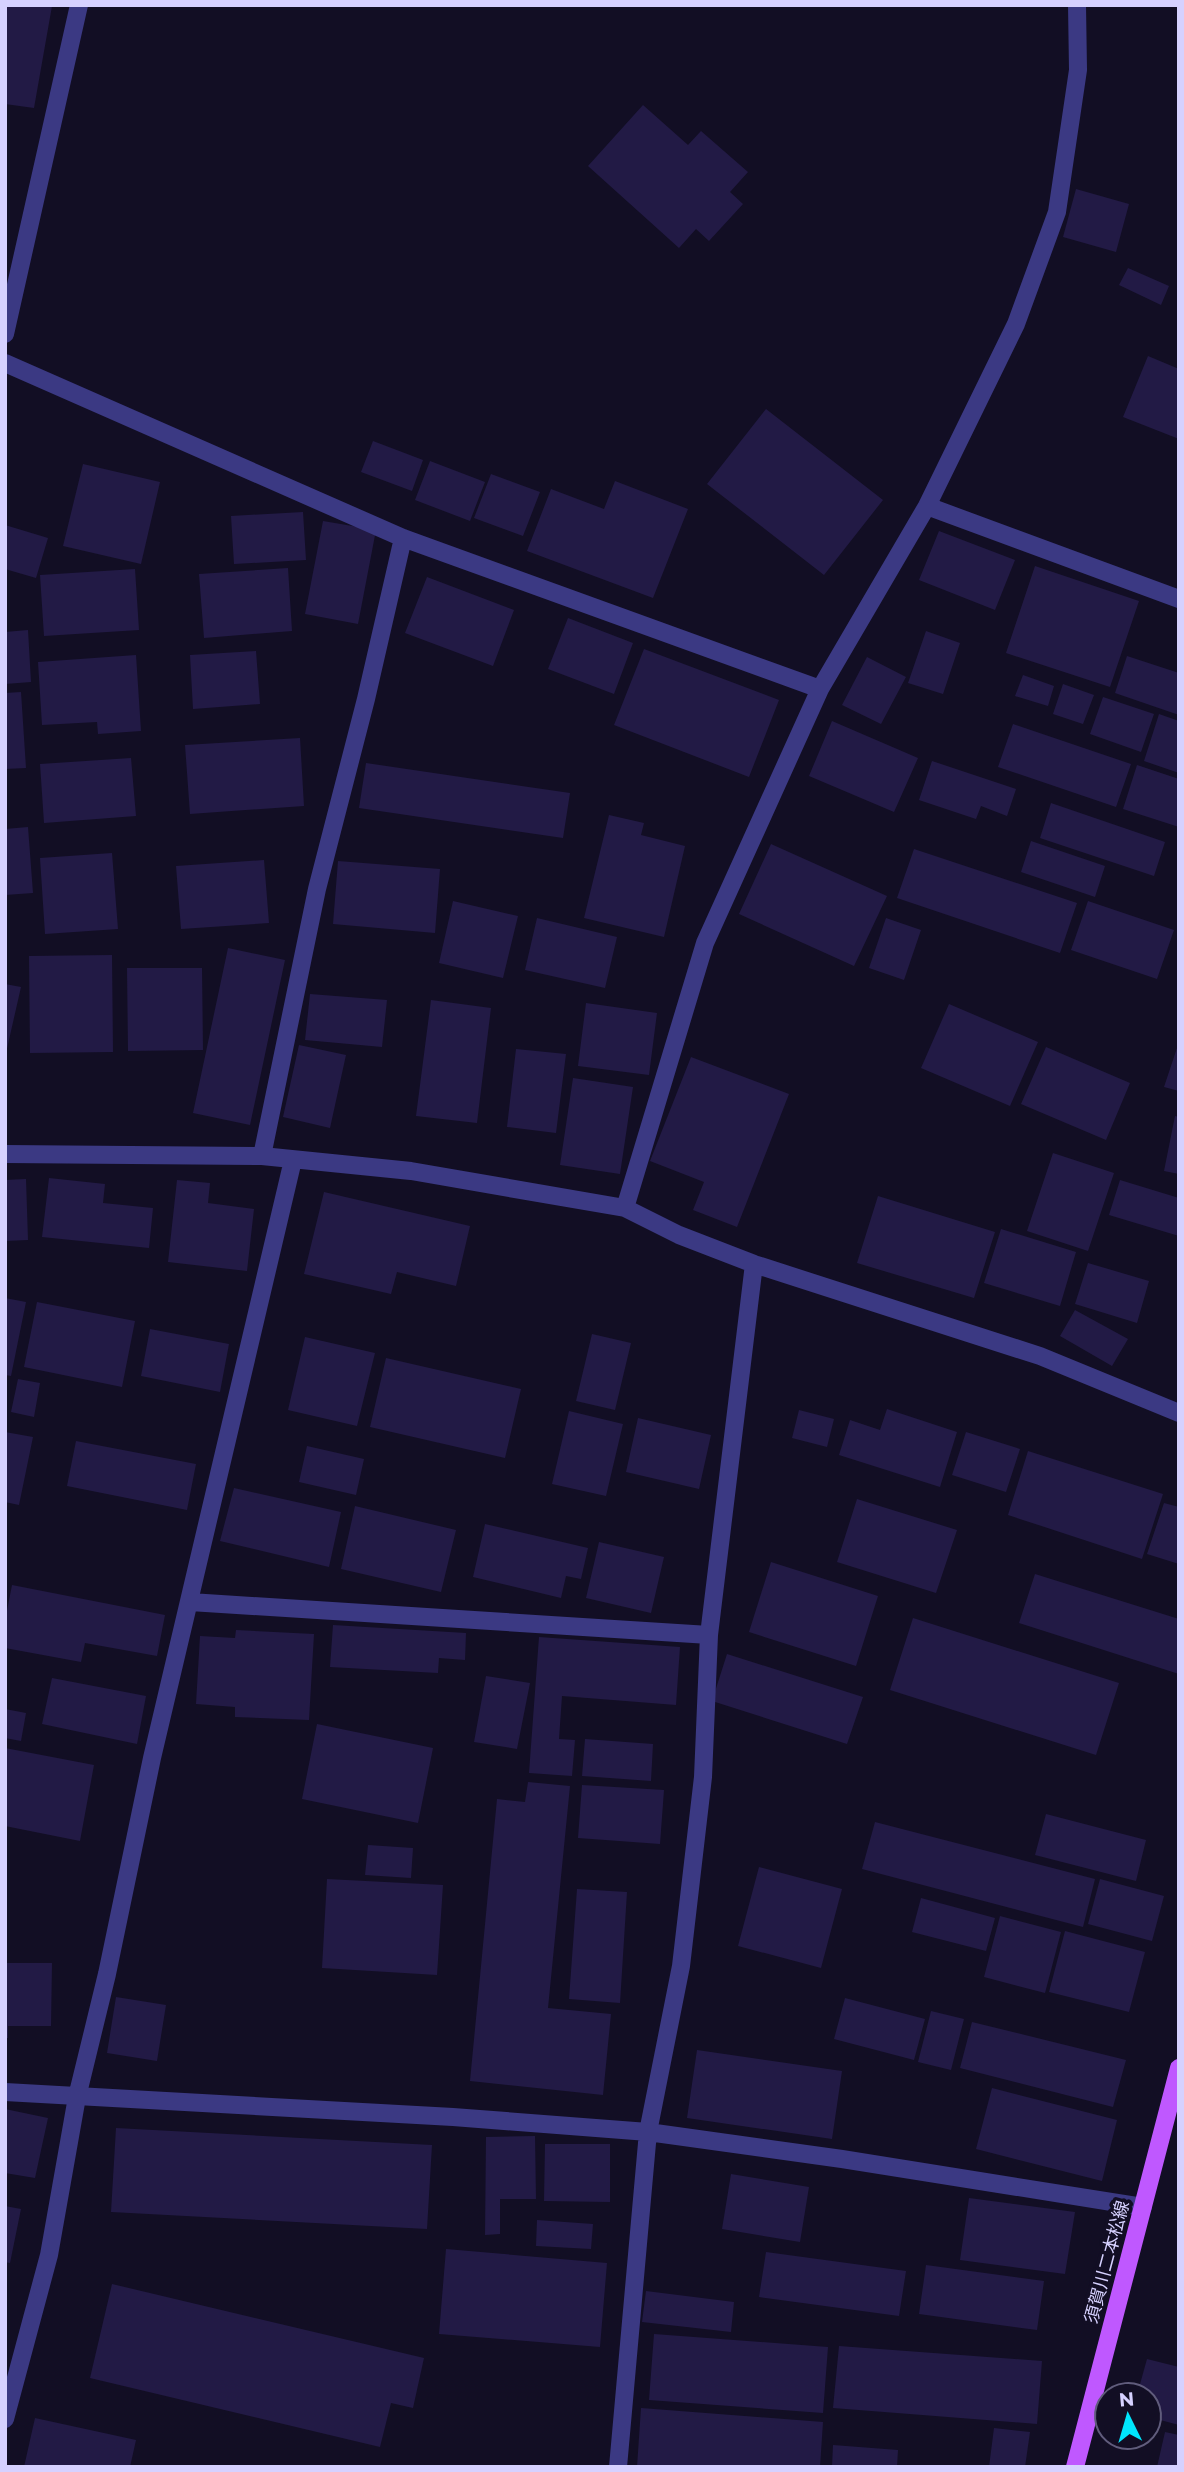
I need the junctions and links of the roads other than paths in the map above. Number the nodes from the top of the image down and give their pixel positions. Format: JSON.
{"nodes":[{"id":1,"x":79,"y":5,"type":"edge"},
{"id":2,"x":1077,"y":5,"type":"edge"},
{"id":3,"x":5,"y":334,"type":"edge"},
{"id":4,"x":5,"y":363,"type":"edge"},
{"id":5,"x":927,"y":506,"type":"junction"},
{"id":6,"x":403,"y":538,"type":"junction"},
{"id":7,"x":1179,"y":599,"type":"edge"},
{"id":8,"x":820,"y":689,"type":"junction"},
{"id":9,"x":5,"y":1154,"type":"edge"},
{"id":10,"x":262,"y":1156,"type":"junction"},
{"id":11,"x":293,"y":1160,"type":"junction"},
{"id":12,"x":625,"y":1208,"type":"junction"},
{"id":13,"x":754,"y":1264,"type":"junction"},
{"id":14,"x":1179,"y":1413,"type":"edge"},
{"id":15,"x":190,"y":1602,"type":"junction"},
{"id":16,"x":709,"y":1634,"type":"junction"},
{"id":17,"x":1179,"y":2068,"type":"edge"},
{"id":18,"x":5,"y":2092,"type":"edge"},
{"id":19,"x":77,"y":2097,"type":"junction"},
{"id":20,"x":648,"y":2132,"type":"junction"},
{"id":21,"x":1143,"y":2207,"type":"junction"},
{"id":22,"x":5,"y":2419,"type":"edge"},
{"id":23,"x":618,"y":2467,"type":"edge"},
{"id":24,"x":1075,"y":2467,"type":"edge"}],
"edges":[{"from":1,"to":3,"type":"street"},
{"from":2,"to":5,"type":"street"},
{"from":4,"to":6,"type":"street"},
{"from":5,"to":7,"type":"street"},
{"from":5,"to":8,"type":"street"},
{"from":6,"to":8,"type":"street"},
{"from":6,"to":10,"type":"street"},
{"from":8,"to":12,"type":"street"},
{"from":9,"to":10,"type":"street"},
{"from":10,"to":11,"type":"street"},
{"from":11,"to":12,"type":"street"},
{"from":11,"to":15,"type":"street"},
{"from":12,"to":13,"type":"street"},
{"from":13,"to":14,"type":"street"},
{"from":13,"to":16,"type":"street"},
{"from":15,"to":16,"type":"street"},
{"from":15,"to":19,"type":"street"},
{"from":16,"to":20,"type":"street"},
{"from":17,"to":21,"type":"main road","name":"須賀川二本松線"},
{"from":18,"to":19,"type":"street"},
{"from":19,"to":20,"type":"street"},
{"from":19,"to":22,"type":"street"},
{"from":20,"to":21,"type":"street"},
{"from":20,"to":23,"type":"street"},
{"from":21,"to":24,"type":"main road","name":"須賀川二本松線"}]}
